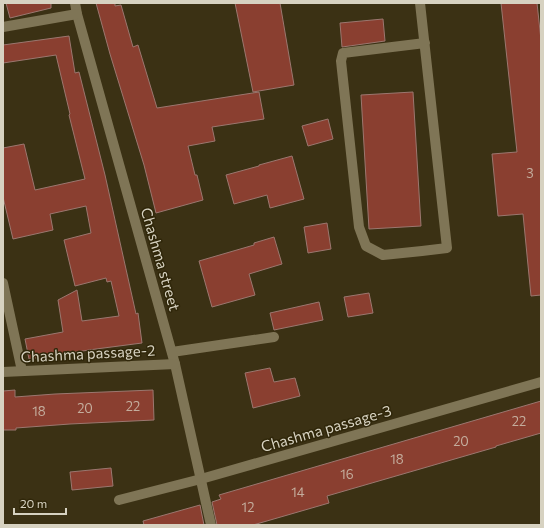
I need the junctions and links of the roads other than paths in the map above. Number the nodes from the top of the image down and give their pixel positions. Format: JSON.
{"nodes":[{"id":1,"x":75,"y":3,"type":"edge"},
{"id":2,"x":420,"y":3,"type":"edge"},
{"id":3,"x":77,"y":14,"type":"junction"},
{"id":4,"x":3,"y":27,"type":"edge"},
{"id":5,"x":425,"y":43,"type":"junction"},
{"id":6,"x":3,"y":283,"type":"edge"},
{"id":7,"x":274,"y":337,"type":"dead end"},
{"id":8,"x":172,"y":352,"type":"junction"},
{"id":9,"x":175,"y":364,"type":"junction"},
{"id":10,"x":22,"y":371,"type":"junction"},
{"id":11,"x":3,"y":372,"type":"edge"},
{"id":12,"x":541,"y":382,"type":"edge"},
{"id":13,"x":201,"y":479,"type":"junction"},
{"id":14,"x":119,"y":500,"type":"dead end"},
{"id":15,"x":211,"y":525,"type":"edge"}],
"edges":[{"from":1,"to":3,"type":"street","name":"Chashma street"},
{"from":2,"to":5,"type":"street"},
{"from":3,"to":4,"type":"street"},
{"from":3,"to":8,"type":"street","name":"Chashma street"},
{"from":5,"to":5,"type":"street"},
{"from":6,"to":10,"type":"street"},
{"from":7,"to":8,"type":"street"},
{"from":8,"to":9,"type":"street","name":"Chashma street"},
{"from":9,"to":10,"type":"street","name":"Chashma passage-2"},
{"from":9,"to":13,"type":"street","name":"Chashma street"},
{"from":10,"to":11,"type":"street","name":"Chashma passage-2"},
{"from":12,"to":13,"type":"street","name":"Chashma passage-3"},
{"from":13,"to":14,"type":"street","name":"Chashma passage-3"},
{"from":13,"to":15,"type":"street","name":"Chashma street"}]}
